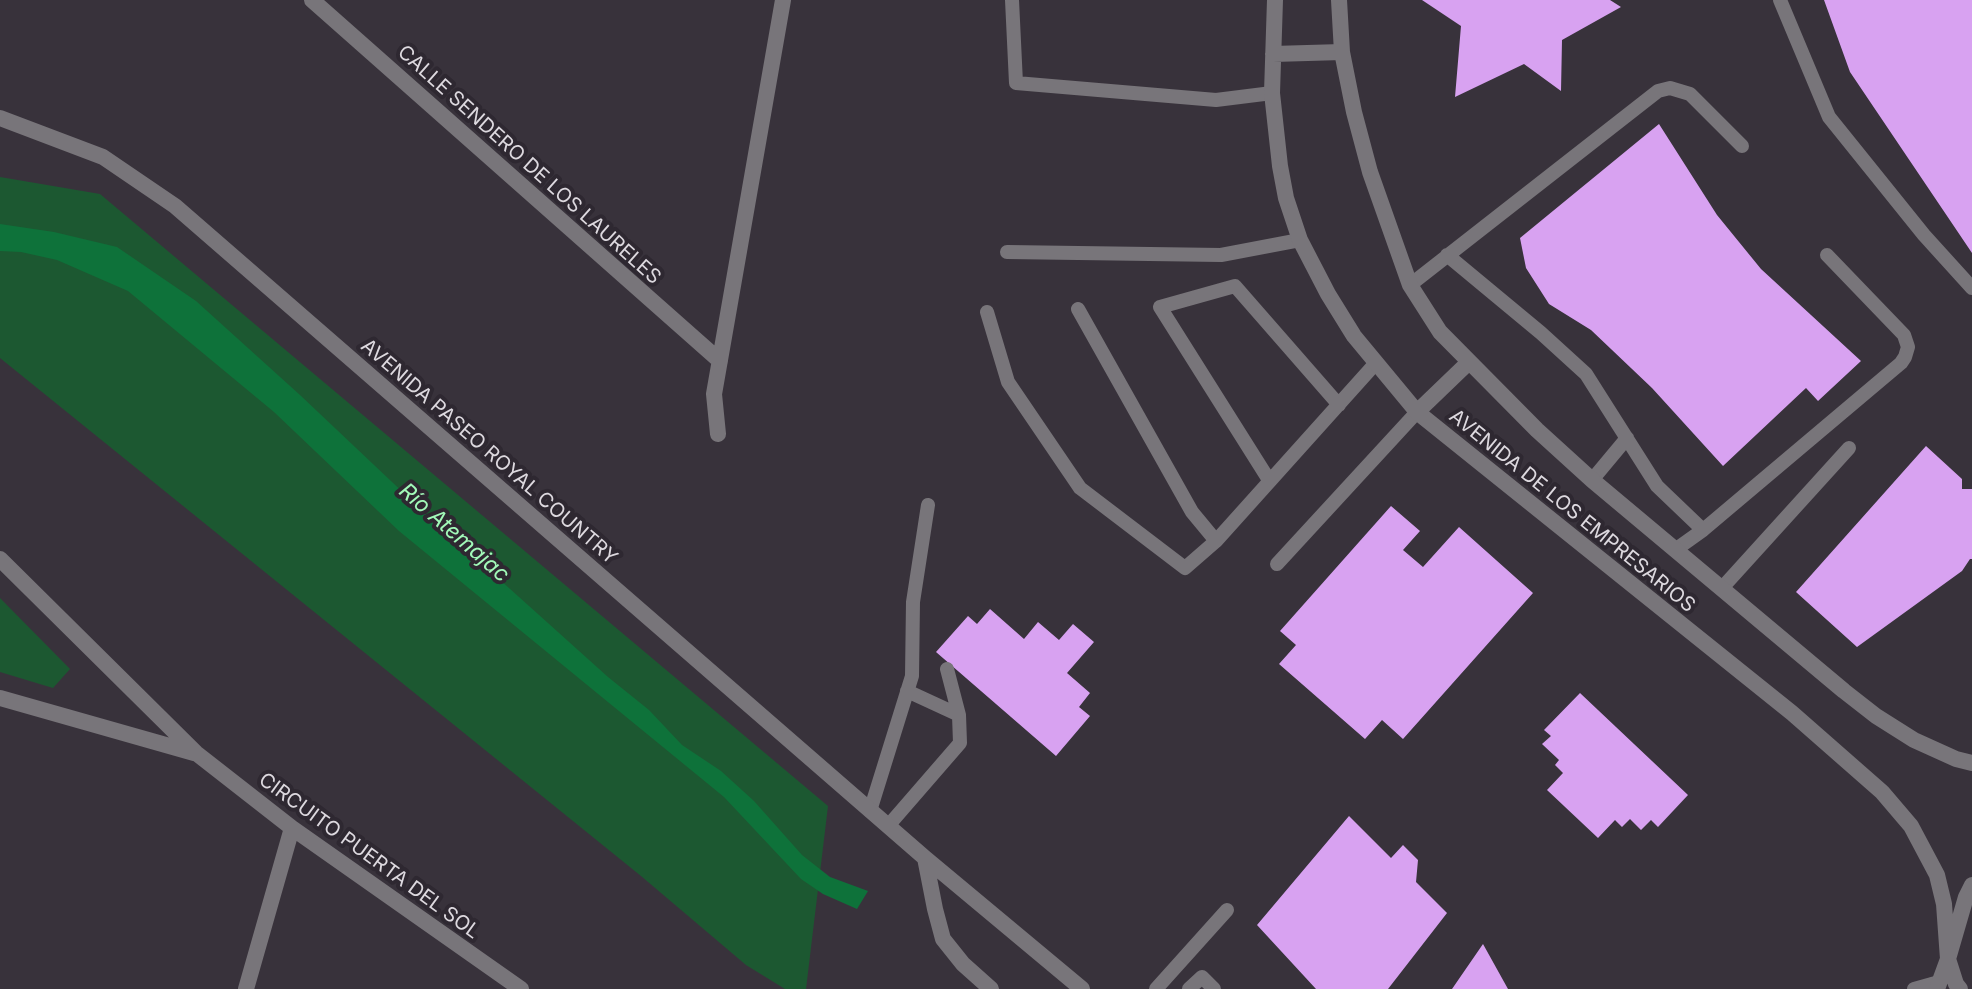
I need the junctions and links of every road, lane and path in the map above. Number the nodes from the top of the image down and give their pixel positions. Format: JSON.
{"nodes":[{"id":1,"x":312,"y":0,"type":"edge"},
{"id":2,"x":783,"y":0,"type":"edge"},
{"id":3,"x":1012,"y":0,"type":"edge"},
{"id":4,"x":1275,"y":0,"type":"edge"},
{"id":5,"x":1339,"y":0,"type":"edge"},
{"id":6,"x":1780,"y":0,"type":"edge"},
{"id":7,"x":1342,"y":52,"type":"junction"},
{"id":8,"x":1273,"y":54,"type":"junction"},
{"id":9,"x":1272,"y":93,"type":"junction"},
{"id":10,"x":0,"y":118,"type":"edge"},
{"id":11,"x":1742,"y":146,"type":"dead end"},
{"id":12,"x":1300,"y":240,"type":"junction"},
{"id":13,"x":1007,"y":252,"type":"dead end"},
{"id":14,"x":1447,"y":255,"type":"junction"},
{"id":15,"x":1827,"y":255,"type":"dead end"},
{"id":16,"x":1410,"y":285,"type":"junction"},
{"id":17,"x":1972,"y":288,"type":"edge"},
{"id":18,"x":1078,"y":309,"type":"dead end"},
{"id":19,"x":987,"y":312,"type":"dead end"},
{"id":20,"x":720,"y":361,"type":"junction"},
{"id":21,"x":1469,"y":362,"type":"junction"},
{"id":22,"x":1375,"y":364,"type":"junction"},
{"id":23,"x":1339,"y":405,"type":"junction"},
{"id":24,"x":1417,"y":412,"type":"junction"},
{"id":25,"x":718,"y":434,"type":"dead end"},
{"id":26,"x":1627,"y":438,"type":"junction"},
{"id":27,"x":1849,"y":448,"type":"dead end"},
{"id":28,"x":1269,"y":480,"type":"junction"},
{"id":29,"x":1592,"y":480,"type":"junction"},
{"id":30,"x":928,"y":505,"type":"dead end"},
{"id":31,"x":1703,"y":530,"type":"junction"},
{"id":32,"x":1216,"y":541,"type":"junction"},
{"id":33,"x":1675,"y":550,"type":"junction"},
{"id":34,"x":0,"y":559,"type":"edge"},
{"id":35,"x":1277,"y":564,"type":"dead end"},
{"id":36,"x":1722,"y":588,"type":"junction"},
{"id":37,"x":947,"y":669,"type":"dead end"},
{"id":38,"x":907,"y":691,"type":"junction"},
{"id":39,"x":0,"y":698,"type":"edge"},
{"id":40,"x":959,"y":715,"type":"junction"},
{"id":41,"x":196,"y":753,"type":"junction"},
{"id":42,"x":1972,"y":763,"type":"edge"},
{"id":43,"x":870,"y":811,"type":"junction"},
{"id":44,"x":888,"y":826,"type":"junction"},
{"id":45,"x":292,"y":828,"type":"junction"},
{"id":46,"x":925,"y":858,"type":"junction"},
{"id":47,"x":1972,"y":885,"type":"edge"},
{"id":48,"x":1227,"y":910,"type":"dead end"},
{"id":49,"x":1948,"y":959,"type":"junction"},
{"id":50,"x":1938,"y":985,"type":"edge"},
{"id":51,"x":246,"y":989,"type":"edge"},
{"id":52,"x":521,"y":989,"type":"edge"},
{"id":53,"x":991,"y":989,"type":"edge"},
{"id":54,"x":1082,"y":989,"type":"edge"},
{"id":55,"x":1156,"y":989,"type":"edge"},
{"id":56,"x":1189,"y":989,"type":"edge"},
{"id":57,"x":1214,"y":989,"type":"edge"},
{"id":58,"x":1914,"y":989,"type":"edge"},
{"id":59,"x":1960,"y":989,"type":"edge"}],
"edges":[{"from":1,"to":20,"type":"street","name":"CALLE SENDERO DE LOS LAURELES"},
{"from":2,"to":20,"type":"street"},
{"from":3,"to":9,"type":"lane"},
{"from":4,"to":8,"type":"street","name":"AVENIDA DE LOS EMPRESARIOS"},
{"from":5,"to":7,"type":"street","name":"AVENIDA DE LOS EMPRESARIOS"},
{"from":6,"to":17,"type":"lane"},
{"from":7,"to":8,"type":"street"},
{"from":7,"to":16,"type":"street","name":"AVENIDA DE LOS EMPRESARIOS"},
{"from":8,"to":9,"type":"street","name":"AVENIDA DE LOS EMPRESARIOS"},
{"from":9,"to":12,"type":"street","name":"AVENIDA DE LOS EMPRESARIOS"},
{"from":10,"to":43,"type":"street","name":"AVENIDA PASEO ROYAL COUNTRY"},
{"from":11,"to":14,"type":"lane"},
{"from":12,"to":13,"type":"lane"},
{"from":12,"to":22,"type":"street","name":"AVENIDA DE LOS EMPRESARIOS"},
{"from":14,"to":16,"type":"lane"},
{"from":14,"to":26,"type":"lane"},
{"from":15,"to":31,"type":"lane"},
{"from":16,"to":21,"type":"street","name":"AVENIDA DE LOS EMPRESARIOS"},
{"from":18,"to":32,"type":"lane"},
{"from":19,"to":32,"type":"lane"},
{"from":20,"to":25,"type":"street"},
{"from":21,"to":24,"type":"street"},
{"from":21,"to":29,"type":"street","name":"AVENIDA DE LOS EMPRESARIOS"},
{"from":22,"to":23,"type":"lane"},
{"from":22,"to":24,"type":"street","name":"AVENIDA DE LOS EMPRESARIOS"},
{"from":23,"to":28,"type":"lane"},
{"from":23,"to":28,"type":"lane"},
{"from":24,"to":35,"type":"lane"},
{"from":24,"to":49,"type":"street","name":"AVENIDA DE LOS EMPRESARIOS"},
{"from":26,"to":29,"type":"lane"},
{"from":26,"to":31,"type":"lane"},
{"from":27,"to":36,"type":"lane"},
{"from":28,"to":32,"type":"lane"},
{"from":29,"to":33,"type":"street","name":"AVENIDA DE LOS EMPRESARIOS"},
{"from":30,"to":38,"type":"lane"},
{"from":31,"to":33,"type":"lane"},
{"from":33,"to":36,"type":"street","name":"AVENIDA DE LOS EMPRESARIOS"},
{"from":34,"to":41,"type":"street","name":"CIRCUITO PUERTA DEL SOL"},
{"from":36,"to":42,"type":"street","name":"AVENIDA DE LOS EMPRESARIOS"},
{"from":37,"to":40,"type":"lane"},
{"from":38,"to":40,"type":"lane"},
{"from":38,"to":43,"type":"lane"},
{"from":39,"to":41,"type":"street","name":"CIRCUITO PUERTA DEL SOL"},
{"from":40,"to":44,"type":"lane"},
{"from":41,"to":45,"type":"street","name":"CIRCUITO PUERTA DEL SOL"},
{"from":43,"to":44,"type":"street","name":"AVENIDA PASEO ROYAL COUNTRY"},
{"from":44,"to":46,"type":"street","name":"AVENIDA PASEO ROYAL COUNTRY"},
{"from":45,"to":51,"type":"street"},
{"from":45,"to":52,"type":"street","name":"CIRCUITO PUERTA DEL SOL"},
{"from":46,"to":53,"type":"street"},
{"from":46,"to":54,"type":"street","name":"AVENIDA PASEO ROYAL COUNTRY"},
{"from":47,"to":49,"type":"street"},
{"from":48,"to":55,"type":"lane"},
{"from":49,"to":50,"type":"street"},
{"from":49,"to":59,"type":"street","name":"AVENIDA DE LOS EMPRESARIOS"},
{"from":50,"to":58,"type":"lane"},
{"from":56,"to":57,"type":"lane"}]}
